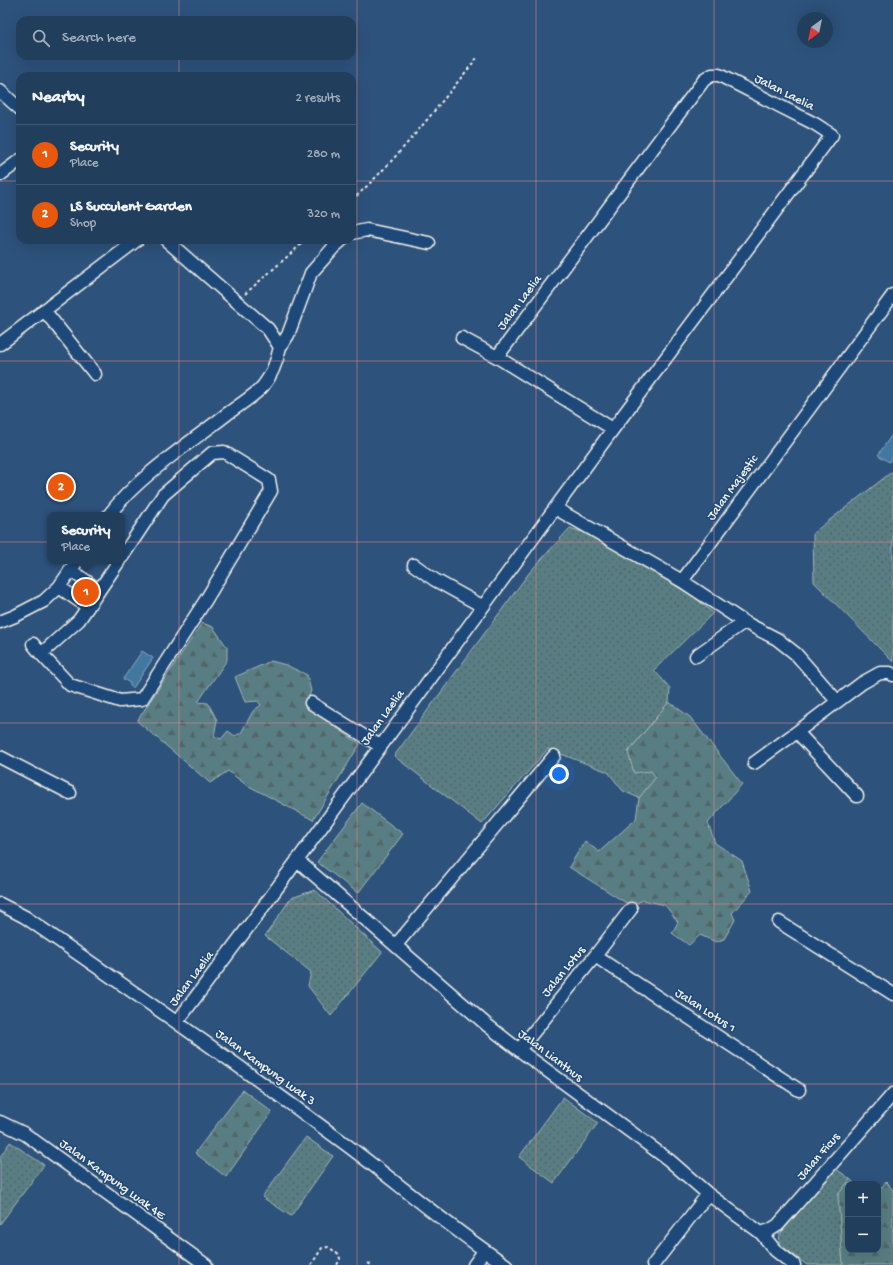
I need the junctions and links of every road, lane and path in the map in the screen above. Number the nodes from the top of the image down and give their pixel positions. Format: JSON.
{"nodes":[{"id":1,"x":477,"y":58,"type":"dead end"},
{"id":2,"x":0,"y":91,"type":"edge"},
{"id":3,"x":16,"y":105,"type":"edge"},
{"id":4,"x":16,"y":163,"type":"edge"},
{"id":5,"x":0,"y":175,"type":"edge"},
{"id":6,"x":356,"y":197,"type":"edge"},
{"id":7,"x":356,"y":232,"type":"edge"},
{"id":8,"x":132,"y":244,"type":"edge"},
{"id":9,"x":171,"y":244,"type":"edge"},
{"id":10,"x":301,"y":244,"type":"edge"},
{"id":11,"x":337,"y":244,"type":"edge"},
{"id":12,"x":429,"y":244,"type":"dead end"},
{"id":13,"x":893,"y":296,"type":"edge"},
{"id":14,"x":237,"y":301,"type":"junction"},
{"id":15,"x":44,"y":310,"type":"junction"},
{"id":16,"x":462,"y":338,"type":"dead end"},
{"id":17,"x":0,"y":344,"type":"edge"},
{"id":18,"x":280,"y":347,"type":"junction"},
{"id":19,"x":497,"y":358,"type":"junction"},
{"id":20,"x":95,"y":374,"type":"dead end"},
{"id":21,"x":613,"y":429,"type":"junction"},
{"id":22,"x":555,"y":508,"type":"junction"},
{"id":23,"x":111,"y":512,"type":"edge"},
{"id":24,"x":125,"y":552,"type":"edge"},
{"id":25,"x":117,"y":564,"type":"edge"},
{"id":26,"x":414,"y":565,"type":"dead end"},
{"id":27,"x":74,"y":566,"type":"edge"},
{"id":28,"x":682,"y":581,"type":"junction"},
{"id":29,"x":58,"y":587,"type":"junction"},
{"id":30,"x":99,"y":590,"type":"junction"},
{"id":31,"x":482,"y":606,"type":"junction"},
{"id":32,"x":88,"y":607,"type":"junction"},
{"id":33,"x":0,"y":622,"type":"edge"},
{"id":34,"x":744,"y":622,"type":"junction"},
{"id":35,"x":33,"y":644,"type":"dead end"},
{"id":36,"x":41,"y":654,"type":"junction"},
{"id":37,"x":696,"y":656,"type":"dead end"},
{"id":38,"x":893,"y":675,"type":"edge"},
{"id":39,"x":837,"y":701,"type":"junction"},
{"id":40,"x":311,"y":703,"type":"dead end"},
{"id":41,"x":797,"y":732,"type":"junction"},
{"id":42,"x":380,"y":746,"type":"junction"},
{"id":43,"x":554,"y":756,"type":"dead end"},
{"id":44,"x":0,"y":757,"type":"edge"},
{"id":45,"x":754,"y":762,"type":"dead end"},
{"id":46,"x":70,"y":793,"type":"dead end"},
{"id":47,"x":857,"y":796,"type":"dead end"},
{"id":48,"x":297,"y":860,"type":"junction"},
{"id":49,"x":0,"y":904,"type":"edge"},
{"id":50,"x":631,"y":909,"type":"dead end"},
{"id":51,"x":779,"y":922,"type":"dead end"},
{"id":52,"x":396,"y":945,"type":"junction"},
{"id":53,"x":595,"y":956,"type":"junction"},
{"id":54,"x":893,"y":994,"type":"edge"},
{"id":55,"x":177,"y":1022,"type":"junction"},
{"id":56,"x":519,"y":1050,"type":"junction"},
{"id":57,"x":799,"y":1090,"type":"dead end"},
{"id":58,"x":893,"y":1094,"type":"edge"},
{"id":59,"x":0,"y":1122,"type":"edge"},
{"id":60,"x":708,"y":1194,"type":"junction"},
{"id":61,"x":761,"y":1233,"type":"junction"},
{"id":62,"x":484,"y":1251,"type":"junction"},
{"id":63,"x":368,"y":1263,"type":"dead end"},
{"id":64,"x":206,"y":1265,"type":"edge"},
{"id":65,"x":311,"y":1265,"type":"edge"},
{"id":66,"x":338,"y":1265,"type":"edge"},
{"id":67,"x":371,"y":1265,"type":"edge"},
{"id":68,"x":474,"y":1265,"type":"edge"},
{"id":69,"x":506,"y":1265,"type":"edge"},
{"id":70,"x":653,"y":1265,"type":"edge"},
{"id":71,"x":794,"y":1265,"type":"edge"}],
"edges":[{"from":1,"to":6,"type":"path"},
{"from":2,"to":3,"type":"street"},
{"from":4,"to":5,"type":"street"},
{"from":7,"to":12,"type":"street"},
{"from":8,"to":15,"type":"street"},
{"from":9,"to":14,"type":"street"},
{"from":10,"to":14,"type":"path"},
{"from":11,"to":18,"type":"street"},
{"from":13,"to":28,"type":"street","name":"Jalan Majestic"},
{"from":14,"to":18,"type":"street"},
{"from":15,"to":17,"type":"street"},
{"from":15,"to":20,"type":"street"},
{"from":16,"to":19,"type":"street"},
{"from":18,"to":23,"type":"street"},
{"from":19,"to":21,"type":"street"},
{"from":19,"to":21,"type":"street","name":"Jalan Laelia"},
{"from":21,"to":22,"type":"street","name":"Jalan Laelia"},
{"from":22,"to":28,"type":"street"},
{"from":22,"to":31,"type":"street","name":"Jalan Laelia"},
{"from":24,"to":36,"type":"street"},
{"from":25,"to":30,"type":"street"},
{"from":26,"to":31,"type":"street"},
{"from":27,"to":29,"type":"street"},
{"from":27,"to":30,"type":"street"},
{"from":28,"to":34,"type":"street"},
{"from":29,"to":32,"type":"street"},
{"from":29,"to":33,"type":"street"},
{"from":30,"to":32,"type":"street"},
{"from":31,"to":42,"type":"street","name":"Jalan Laelia"},
{"from":32,"to":36,"type":"street"},
{"from":34,"to":37,"type":"street"},
{"from":34,"to":39,"type":"street"},
{"from":35,"to":36,"type":"street"},
{"from":38,"to":39,"type":"street"},
{"from":39,"to":41,"type":"street"},
{"from":40,"to":42,"type":"street"},
{"from":41,"to":45,"type":"street"},
{"from":41,"to":47,"type":"street"},
{"from":42,"to":48,"type":"street","name":"Jalan Laelia"},
{"from":43,"to":52,"type":"street"},
{"from":44,"to":46,"type":"street"},
{"from":48,"to":52,"type":"street","name":"Jalan Lianthus"},
{"from":48,"to":55,"type":"street","name":"Jalan Laelia"},
{"from":49,"to":55,"type":"street","name":"Jalan Kampung Luak 3"},
{"from":50,"to":53,"type":"street","name":"Jalan Lotus"},
{"from":51,"to":54,"type":"street"},
{"from":52,"to":56,"type":"street","name":"Jalan Lianthus"},
{"from":53,"to":56,"type":"street","name":"Jalan Lotus"},
{"from":53,"to":57,"type":"street","name":"Jalan Lotus 1"},
{"from":55,"to":62,"type":"street","name":"Jalan Kampung Luak 3"},
{"from":56,"to":60,"type":"street","name":"Jalan Lianthus"},
{"from":58,"to":61,"type":"street","name":"Jalan Ficus"},
{"from":59,"to":64,"type":"street","name":"Jalan Kampung Luak 4E"},
{"from":60,"to":61,"type":"street","name":"Jalan Lianthus"},
{"from":60,"to":70,"type":"street"},
{"from":61,"to":71,"type":"street","name":"Jalan Lianthus"},
{"from":62,"to":68,"type":"street"},
{"from":62,"to":69,"type":"street","name":"Jalan Kampung Luak 3"},
{"from":63,"to":67,"type":"path"},
{"from":65,"to":66,"type":"path"}]}
